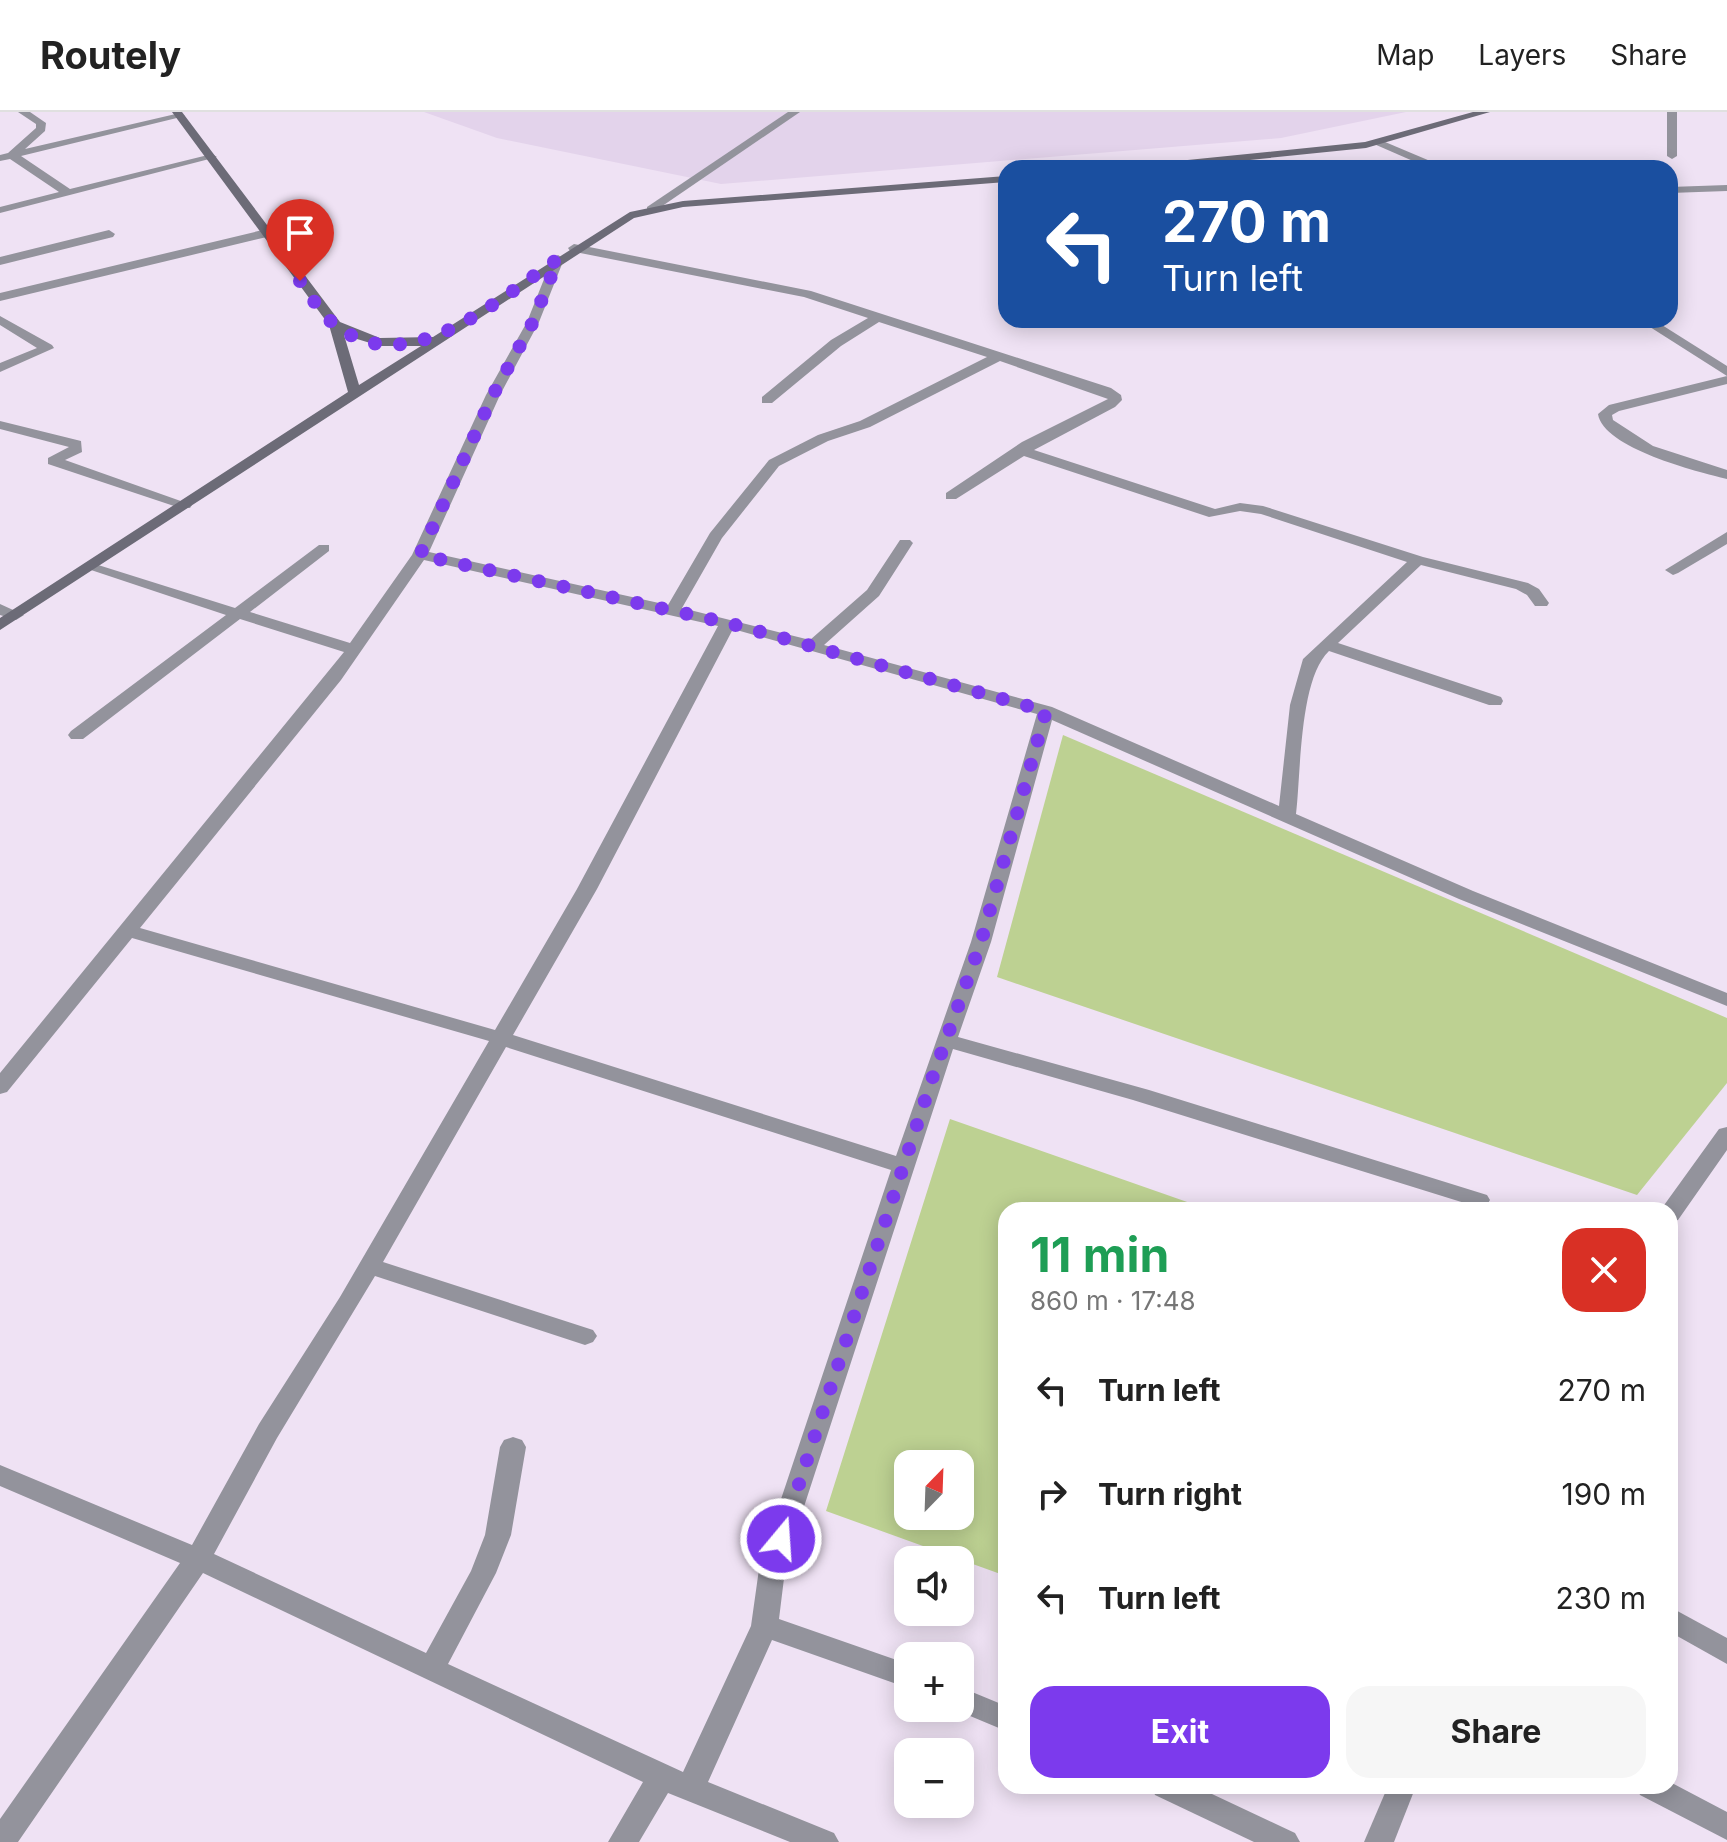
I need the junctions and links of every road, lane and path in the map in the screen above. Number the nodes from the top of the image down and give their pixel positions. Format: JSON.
{"nodes":[{"id":1,"x":23,"y":112,"type":"edge"},
{"id":2,"x":795,"y":112,"type":"edge"},
{"id":3,"x":1485,"y":112,"type":"edge"},
{"id":4,"x":1672,"y":112,"type":"edge"},
{"id":5,"x":178,"y":114,"type":"edge"},
{"id":6,"x":1378,"y":142,"type":"junction"},
{"id":7,"x":1672,"y":156,"type":"dead end"},
{"id":8,"x":6,"y":157,"type":"edge"},
{"id":9,"x":212,"y":157,"type":"junction"},
{"id":10,"x":1231,"y":160,"type":"edge"},
{"id":11,"x":1420,"y":160,"type":"edge"},
{"id":12,"x":998,"y":180,"type":"edge"},
{"id":13,"x":1710,"y":188,"type":"junction"},
{"id":14,"x":1727,"y":188,"type":"edge"},
{"id":15,"x":1678,"y":190,"type":"edge"},
{"id":16,"x":68,"y":193,"type":"junction"},
{"id":17,"x":1727,"y":194,"type":"edge"},
{"id":18,"x":651,"y":209,"type":"junction"},
{"id":19,"x":0,"y":210,"type":"edge"},
{"id":20,"x":267,"y":233,"type":"junction"},
{"id":21,"x":109,"y":234,"type":"dead end"},
{"id":22,"x":574,"y":248,"type":"junction"},
{"id":23,"x":558,"y":259,"type":"junction"},
{"id":24,"x":0,"y":261,"type":"edge"},
{"id":25,"x":0,"y":297,"type":"edge"},
{"id":26,"x":878,"y":317,"type":"junction"},
{"id":27,"x":0,"y":320,"type":"edge"},
{"id":28,"x":335,"y":325,"type":"junction"},
{"id":29,"x":1658,"y":328,"type":"edge"},
{"id":30,"x":443,"y":335,"type":"junction"},
{"id":31,"x":999,"y":356,"type":"junction"},
{"id":32,"x":0,"y":368,"type":"edge"},
{"id":33,"x":1727,"y":372,"type":"edge"},
{"id":34,"x":1727,"y":380,"type":"edge"},
{"id":35,"x":355,"y":393,"type":"junction"},
{"id":36,"x":767,"y":400,"type":"dead end"},
{"id":37,"x":0,"y":425,"type":"edge"},
{"id":38,"x":1026,"y":448,"type":"junction"},
{"id":39,"x":1727,"y":475,"type":"edge"},
{"id":40,"x":951,"y":496,"type":"dead end"},
{"id":41,"x":185,"y":505,"type":"junction"},
{"id":42,"x":1727,"y":537,"type":"edge"},
{"id":43,"x":905,"y":543,"type":"dead end"},
{"id":44,"x":324,"y":548,"type":"dead end"},
{"id":45,"x":420,"y":555,"type":"junction"},
{"id":46,"x":1418,"y":560,"type":"junction"},
{"id":47,"x":90,"y":567,"type":"junction"},
{"id":48,"x":1673,"y":570,"type":"dead end"},
{"id":49,"x":1541,"y":603,"type":"dead end"},
{"id":50,"x":672,"y":611,"type":"junction"},
{"id":51,"x":8,"y":612,"type":"edge"},
{"id":52,"x":240,"y":612,"type":"junction"},
{"id":53,"x":728,"y":623,"type":"junction"},
{"id":54,"x":0,"y":625,"type":"edge"},
{"id":55,"x":1325,"y":644,"type":"junction"},
{"id":56,"x":813,"y":646,"type":"junction"},
{"id":57,"x":354,"y":650,"type":"junction"},
{"id":58,"x":1495,"y":701,"type":"dead end"},
{"id":59,"x":1046,"y":711,"type":"junction"},
{"id":60,"x":77,"y":735,"type":"dead end"},
{"id":61,"x":1287,"y":817,"type":"junction"},
{"id":62,"x":127,"y":930,"type":"junction"},
{"id":63,"x":1727,"y":1000,"type":"edge"},
{"id":64,"x":500,"y":1038,"type":"junction"},
{"id":65,"x":946,"y":1040,"type":"junction"},
{"id":66,"x":0,"y":1087,"type":"edge"},
{"id":67,"x":1727,"y":1134,"type":"edge"},
{"id":68,"x":904,"y":1166,"type":"junction"},
{"id":69,"x":1479,"y":1200,"type":"dead end"},
{"id":70,"x":1678,"y":1203,"type":"edge"},
{"id":71,"x":369,"y":1266,"type":"junction"},
{"id":72,"x":585,"y":1336,"type":"dead end"},
{"id":73,"x":513,"y":1447,"type":"dead end"},
{"id":74,"x":0,"y":1475,"type":"edge"},
{"id":75,"x":198,"y":1559,"type":"junction"},
{"id":76,"x":1678,"y":1623,"type":"edge"},
{"id":77,"x":765,"y":1626,"type":"junction"},
{"id":78,"x":1727,"y":1652,"type":"edge"},
{"id":79,"x":432,"y":1668,"type":"junction"},
{"id":80,"x":894,"y":1671,"type":"edge"},
{"id":81,"x":974,"y":1705,"type":"edge"},
{"id":82,"x":998,"y":1716,"type":"edge"},
{"id":83,"x":662,"y":1777,"type":"junction"},
{"id":84,"x":690,"y":1789,"type":"junction"},
{"id":85,"x":1182,"y":1794,"type":"edge"},
{"id":86,"x":1399,"y":1794,"type":"edge"},
{"id":87,"x":1665,"y":1794,"type":"edge"},
{"id":88,"x":1727,"y":1827,"type":"edge"},
{"id":89,"x":1,"y":1842,"type":"edge"},
{"id":90,"x":623,"y":1842,"type":"edge"},
{"id":91,"x":824,"y":1842,"type":"edge"},
{"id":92,"x":1285,"y":1842,"type":"edge"},
{"id":93,"x":1379,"y":1842,"type":"edge"}],
"edges":[{"from":1,"to":8,"type":"street"},
{"from":2,"to":18,"type":"street"},
{"from":3,"to":6,"type":"street"},
{"from":4,"to":7,"type":"street"},
{"from":5,"to":8,"type":"street"},
{"from":5,"to":9,"type":"street"},
{"from":6,"to":10,"type":"street"},
{"from":6,"to":11,"type":"street"},
{"from":8,"to":16,"type":"street"},
{"from":9,"to":16,"type":"street"},
{"from":9,"to":20,"type":"street"},
{"from":12,"to":18,"type":"street"},
{"from":13,"to":14,"type":"street"},
{"from":13,"to":15,"type":"street"},
{"from":13,"to":17,"type":"street"},
{"from":16,"to":19,"type":"street"},
{"from":18,"to":22,"type":"street"},
{"from":20,"to":25,"type":"street"},
{"from":20,"to":28,"type":"street"},
{"from":21,"to":24,"type":"street"},
{"from":22,"to":23,"type":"street"},
{"from":22,"to":26,"type":"street"},
{"from":23,"to":30,"type":"street"},
{"from":23,"to":45,"type":"street"},
{"from":26,"to":31,"type":"street"},
{"from":26,"to":36,"type":"street"},
{"from":27,"to":32,"type":"street"},
{"from":28,"to":30,"type":"street"},
{"from":28,"to":35,"type":"street"},
{"from":29,"to":33,"type":"street"},
{"from":30,"to":35,"type":"street"},
{"from":31,"to":38,"type":"street"},
{"from":31,"to":50,"type":"street"},
{"from":34,"to":39,"type":"street"},
{"from":35,"to":41,"type":"street"},
{"from":37,"to":41,"type":"street"},
{"from":38,"to":40,"type":"street"},
{"from":38,"to":46,"type":"street"},
{"from":41,"to":47,"type":"street"},
{"from":42,"to":48,"type":"street"},
{"from":43,"to":56,"type":"street"},
{"from":44,"to":52,"type":"street"},
{"from":45,"to":50,"type":"street"},
{"from":45,"to":57,"type":"street"},
{"from":46,"to":49,"type":"street"},
{"from":46,"to":55,"type":"street"},
{"from":47,"to":51,"type":"street"},
{"from":47,"to":52,"type":"street"},
{"from":50,"to":53,"type":"street"},
{"from":51,"to":54,"type":"street"},
{"from":52,"to":57,"type":"street"},
{"from":52,"to":60,"type":"street"},
{"from":53,"to":56,"type":"street"},
{"from":53,"to":64,"type":"street"},
{"from":55,"to":58,"type":"street"},
{"from":55,"to":61,"type":"street"},
{"from":56,"to":59,"type":"street"},
{"from":57,"to":62,"type":"street"},
{"from":59,"to":61,"type":"street"},
{"from":59,"to":65,"type":"street"},
{"from":61,"to":63,"type":"street"},
{"from":62,"to":64,"type":"street"},
{"from":62,"to":66,"type":"street"},
{"from":64,"to":68,"type":"street"},
{"from":64,"to":71,"type":"street"},
{"from":65,"to":68,"type":"street"},
{"from":65,"to":69,"type":"street"},
{"from":67,"to":70,"type":"street"},
{"from":68,"to":77,"type":"street"},
{"from":71,"to":72,"type":"street"},
{"from":71,"to":75,"type":"street"},
{"from":73,"to":79,"type":"street"},
{"from":74,"to":75,"type":"street"},
{"from":75,"to":79,"type":"street"},
{"from":75,"to":89,"type":"street"},
{"from":76,"to":78,"type":"street"},
{"from":77,"to":80,"type":"street"},
{"from":77,"to":84,"type":"street"},
{"from":79,"to":83,"type":"street"},
{"from":81,"to":82,"type":"street"},
{"from":83,"to":84,"type":"street"},
{"from":83,"to":90,"type":"street"},
{"from":84,"to":91,"type":"street"},
{"from":85,"to":92,"type":"street"},
{"from":86,"to":93,"type":"street"},
{"from":87,"to":88,"type":"street"}]}
